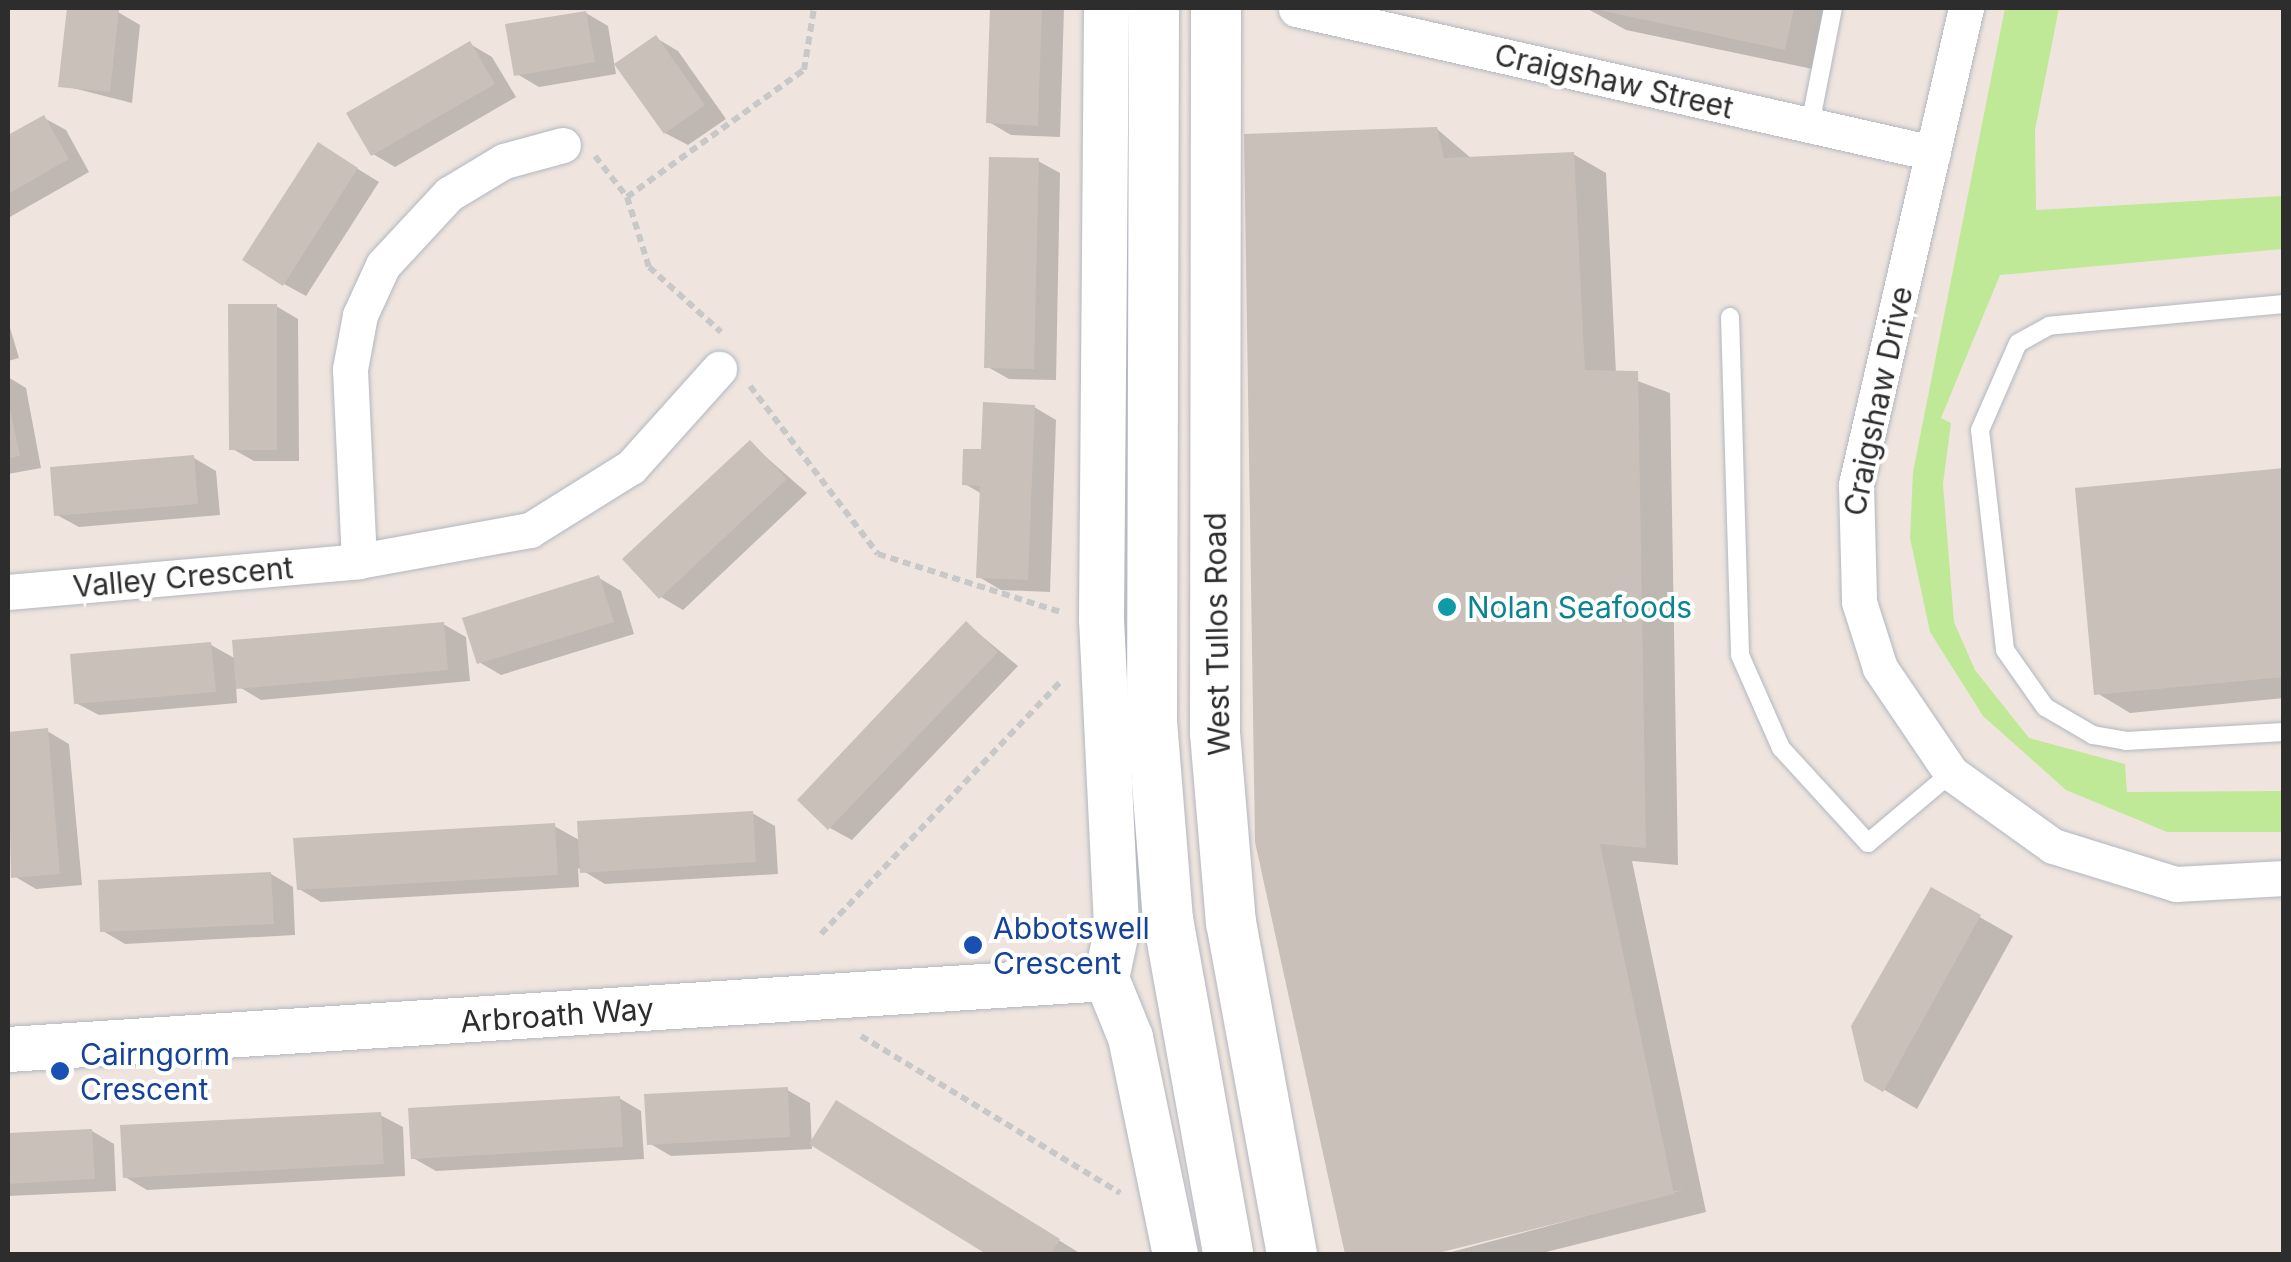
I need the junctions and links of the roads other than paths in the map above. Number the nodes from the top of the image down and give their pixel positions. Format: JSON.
{"nodes":[{"id":1,"x":1106,"y":8,"type":"edge"},
{"id":2,"x":1154,"y":8,"type":"edge"},
{"id":3,"x":1216,"y":8,"type":"edge"},
{"id":4,"x":1833,"y":8,"type":"edge"},
{"id":5,"x":1966,"y":8,"type":"edge"},
{"id":6,"x":1296,"y":9,"type":"edge"},
{"id":7,"x":1810,"y":125,"type":"junction"},
{"id":8,"x":563,"y":145,"type":"road end"},
{"id":9,"x":1932,"y":153,"type":"junction"},
{"id":10,"x":2284,"y":304,"type":"edge"},
{"id":11,"x":1730,"y":317,"type":"dead end"},
{"id":12,"x":728,"y":358,"type":"road end"},
{"id":13,"x":359,"y":561,"type":"junction"},
{"id":14,"x":8,"y":592,"type":"edge"},
{"id":15,"x":2284,"y":732,"type":"edge"},
{"id":16,"x":1951,"y":773,"type":"junction"},
{"id":17,"x":2284,"y":878,"type":"edge"},
{"id":18,"x":1106,"y":978,"type":"junction"},
{"id":19,"x":8,"y":1049,"type":"edge"},
{"id":20,"x":1172,"y":1239,"type":"edge"},
{"id":21,"x":1228,"y":1254,"type":"edge"},
{"id":22,"x":1292,"y":1254,"type":"edge"}],
"edges":[{"from":1,"to":18,"type":"street"},
{"from":2,"to":21,"type":"main road","name":"West Tullos Road"},
{"from":3,"to":22,"type":"main road","name":"West Tullos Road"},
{"from":4,"to":7,"type":"lane"},
{"from":5,"to":9,"type":"street","name":"Craigshaw Drive"},
{"from":6,"to":7,"type":"street","name":"Craigshaw Street"},
{"from":7,"to":9,"type":"street","name":"Craigshaw Street"},
{"from":8,"to":13,"type":"street"},
{"from":9,"to":16,"type":"street","name":"Craigshaw Drive"},
{"from":10,"to":15,"type":"lane"},
{"from":11,"to":16,"type":"lane"},
{"from":12,"to":13,"type":"street","name":"Valley Crescent"},
{"from":13,"to":14,"type":"street","name":"Valley Crescent"},
{"from":16,"to":17,"type":"street","name":"Craigshaw Drive"},
{"from":18,"to":19,"type":"street","name":"Arbroath Way"},
{"from":18,"to":20,"type":"street"}]}
